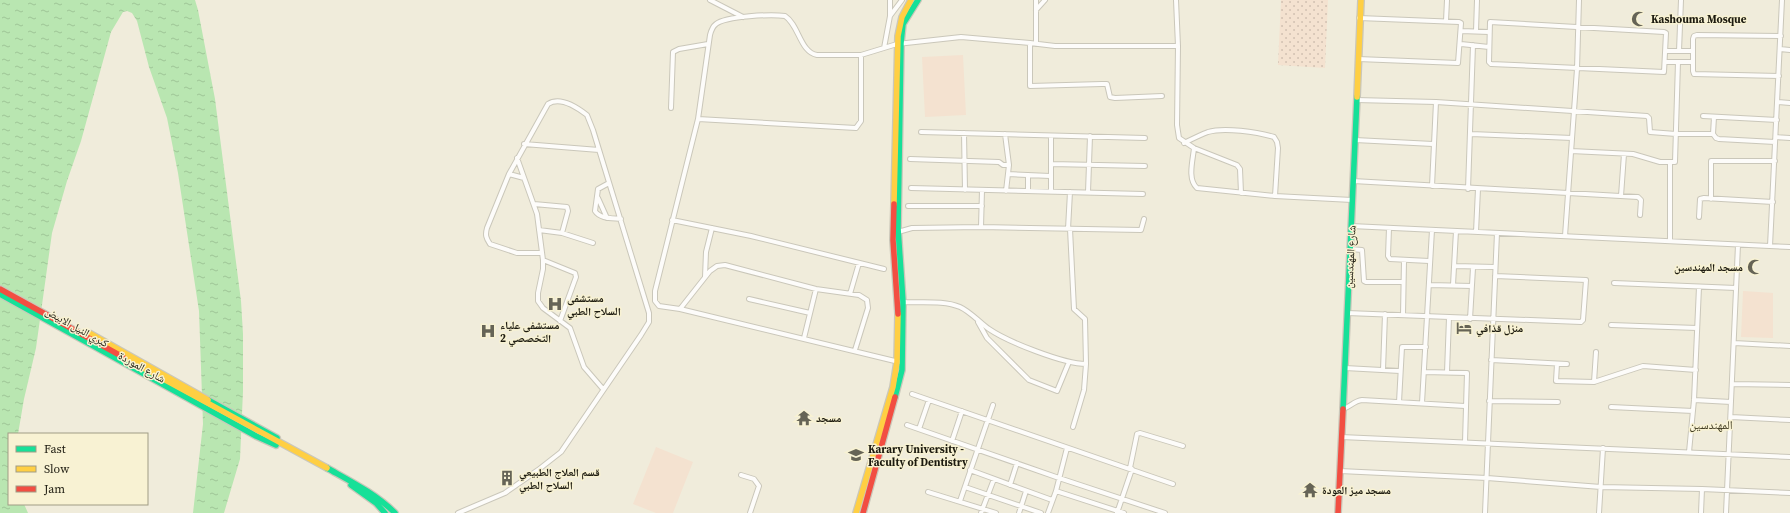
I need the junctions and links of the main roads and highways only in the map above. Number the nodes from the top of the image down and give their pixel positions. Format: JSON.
{"nodes":[{"id":1,"x":911,"y":0,"type":"edge"},
{"id":2,"x":918,"y":0,"type":"edge"},
{"id":3,"x":1360,"y":0,"type":"edge"},
{"id":4,"x":899,"y":44,"type":"junction"},
{"id":5,"x":0,"y":284,"type":"edge"},
{"id":6,"x":0,"y":289,"type":"edge"},
{"id":7,"x":0,"y":294,"type":"edge"},
{"id":8,"x":900,"y":362,"type":"junction"},
{"id":9,"x":258,"y":431,"type":"junction"},
{"id":10,"x":284,"y":446,"type":"junction"},
{"id":11,"x":340,"y":477,"type":"junction"},
{"id":12,"x":868,"y":482,"type":"junction"},
{"id":13,"x":385,"y":513,"type":"edge"},
{"id":14,"x":395,"y":513,"type":"edge"},
{"id":15,"x":856,"y":513,"type":"edge"},
{"id":16,"x":863,"y":513,"type":"edge"},
{"id":17,"x":1338,"y":513,"type":"edge"}],
"edges":[{"from":1,"to":4,"type":"main road"},
{"from":2,"to":4,"type":"main road"},
{"from":3,"to":17,"type":"main road","name":"شارع المهندسين"},
{"from":4,"to":8,"type":"main road"},
{"from":4,"to":8,"type":"main road"},
{"from":5,"to":9,"type":"main road","name":"كبري النيل الابيض"},
{"from":6,"to":9,"type":"main road","name":"شارع الموردة"},
{"from":7,"to":9,"type":"main road","name":"كبري النيل الابيض"},
{"from":8,"to":12,"type":"main road"},
{"from":9,"to":10,"type":"main road","name":"شارع الموردة"},
{"from":9,"to":10,"type":"main road","name":"شارع الموردة"},
{"from":10,"to":11,"type":"main road","name":"شارع الموردة"},
{"from":11,"to":13,"type":"main road","name":"شارع الموردة"},
{"from":11,"to":14,"type":"main road","name":"شارع الموردة"},
{"from":12,"to":15,"type":"main road"},
{"from":12,"to":16,"type":"main road"}]}
